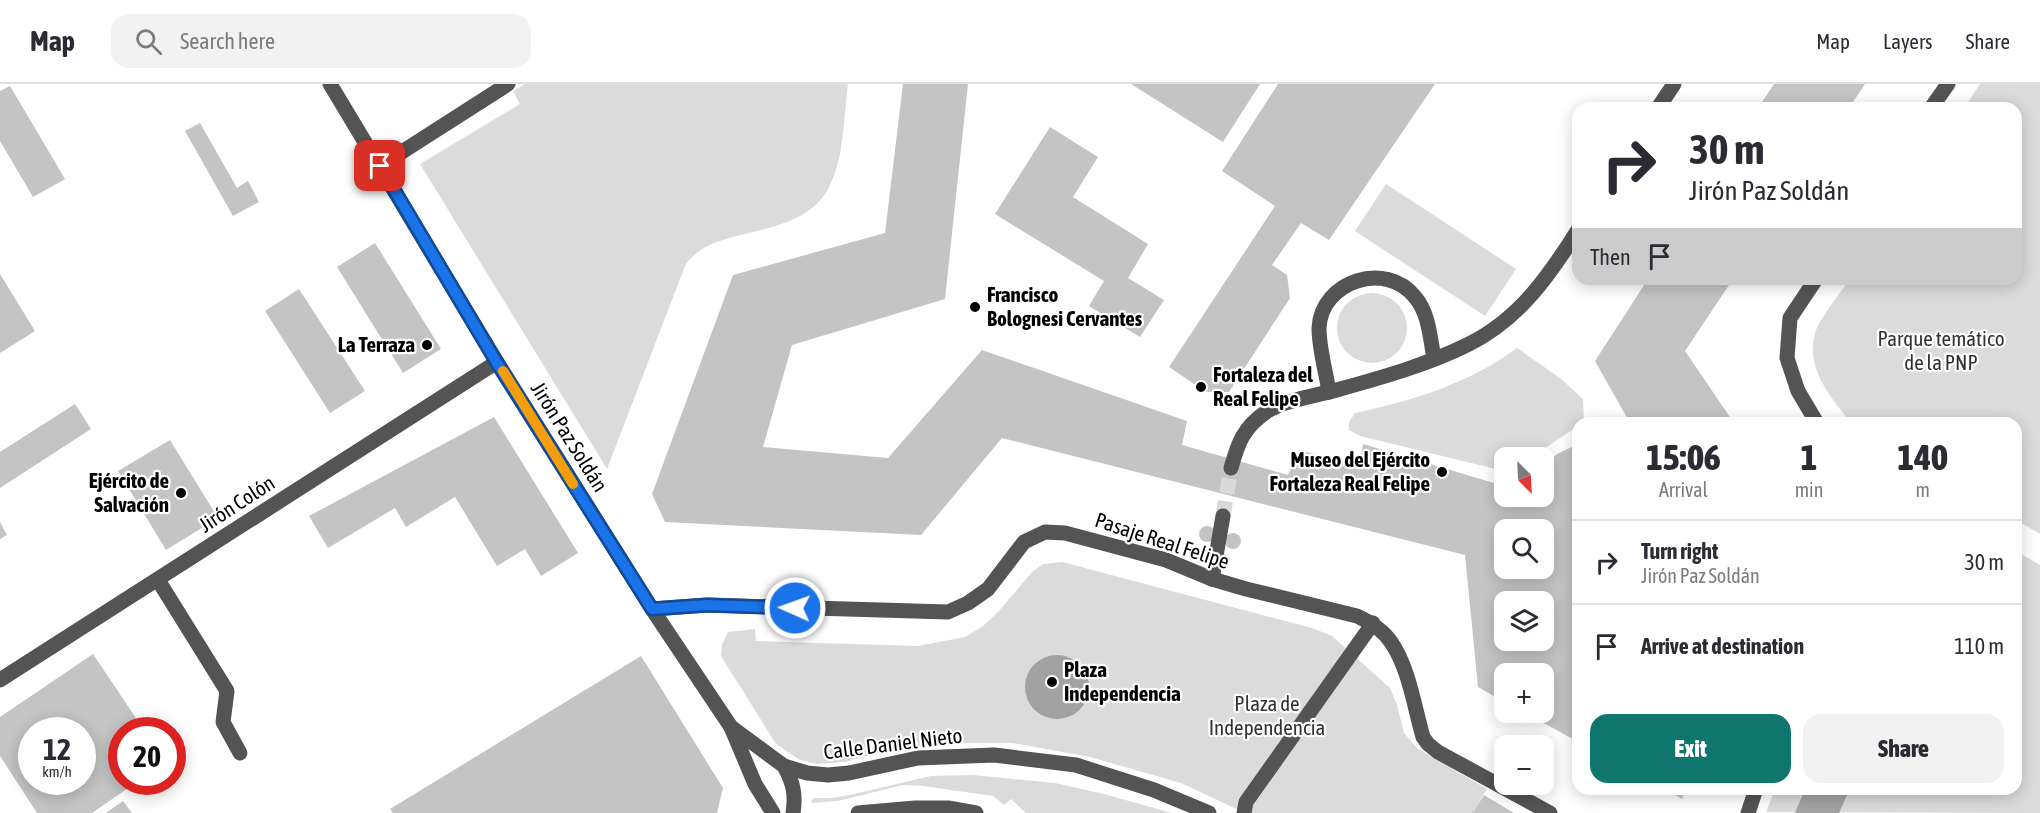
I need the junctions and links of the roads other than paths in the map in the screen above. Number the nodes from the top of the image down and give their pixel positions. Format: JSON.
{"nodes":[{"id":1,"x":330,"y":84,"type":"edge"},
{"id":2,"x":508,"y":84,"type":"edge"},
{"id":3,"x":1674,"y":84,"type":"edge"},
{"id":4,"x":1948,"y":84,"type":"edge"},
{"id":5,"x":1662,"y":102,"type":"edge"},
{"id":6,"x":1935,"y":102,"type":"edge"},
{"id":7,"x":380,"y":166,"type":"junction"},
{"id":8,"x":1572,"y":240,"type":"edge"},
{"id":9,"x":1812,"y":285,"type":"edge"},
{"id":10,"x":1434,"y":358,"type":"junction"},
{"id":11,"x":497,"y":363,"type":"junction"},
{"id":12,"x":1329,"y":392,"type":"junction"},
{"id":13,"x":1813,"y":417,"type":"edge"},
{"id":14,"x":1231,"y":468,"type":"tunnel mouth"},
{"id":15,"x":1223,"y":516,"type":"tunnel mouth"},
{"id":16,"x":1212,"y":579,"type":"junction"},
{"id":17,"x":158,"y":580,"type":"junction"},
{"id":18,"x":652,"y":609,"type":"junction"},
{"id":19,"x":1373,"y":623,"type":"junction"},
{"id":20,"x":0,"y":680,"type":"edge"},
{"id":21,"x":730,"y":727,"type":"junction"},
{"id":22,"x":240,"y":753,"type":"dead end"},
{"id":23,"x":784,"y":766,"type":"junction"},
{"id":24,"x":1754,"y":795,"type":"edge"},
{"id":25,"x":914,"y":811,"type":"edge"},
{"id":26,"x":773,"y":813,"type":"edge"},
{"id":27,"x":794,"y":813,"type":"edge"},
{"id":28,"x":858,"y":813,"type":"edge"},
{"id":29,"x":976,"y":813,"type":"edge"},
{"id":30,"x":1209,"y":813,"type":"edge"},
{"id":31,"x":1244,"y":813,"type":"edge"},
{"id":32,"x":1550,"y":813,"type":"edge"},
{"id":33,"x":1748,"y":813,"type":"edge"}],
"edges":[{"from":1,"to":7,"type":"street","name":"Jirón Paz Soldán"},
{"from":2,"to":7,"type":"street"},
{"from":3,"to":5,"type":"street"},
{"from":4,"to":6,"type":"street"},
{"from":7,"to":11,"type":"street","name":"Jirón Paz Soldán"},
{"from":8,"to":10,"type":"street"},
{"from":9,"to":13,"type":"street"},
{"from":10,"to":12,"type":"street"},
{"from":10,"to":12,"type":"street"},
{"from":11,"to":17,"type":"street","name":"Jirón Colón"},
{"from":11,"to":18,"type":"street","name":"Jirón Paz Soldán"},
{"from":12,"to":14,"type":"street"},
{"from":15,"to":16,"type":"street"},
{"from":16,"to":18,"type":"street","name":"Pasaje Real Felipe"},
{"from":16,"to":19,"type":"street","name":"Pasaje Real Felipe"},
{"from":17,"to":20,"type":"street","name":"Jirón Colón"},
{"from":17,"to":22,"type":"street"},
{"from":18,"to":21,"type":"street","name":"Jirón Paz Soldán"},
{"from":19,"to":31,"type":"street"},
{"from":19,"to":32,"type":"street","name":"Pasaje Real Felipe"},
{"from":21,"to":23,"type":"street","name":"Calle Daniel Nieto"},
{"from":21,"to":26,"type":"street","name":"Jirón Paz Soldán"},
{"from":23,"to":27,"type":"street"},
{"from":23,"to":30,"type":"street","name":"Calle Daniel Nieto"},
{"from":24,"to":33,"type":"street"},
{"from":25,"to":28,"type":"street"},
{"from":25,"to":29,"type":"street"}]}
